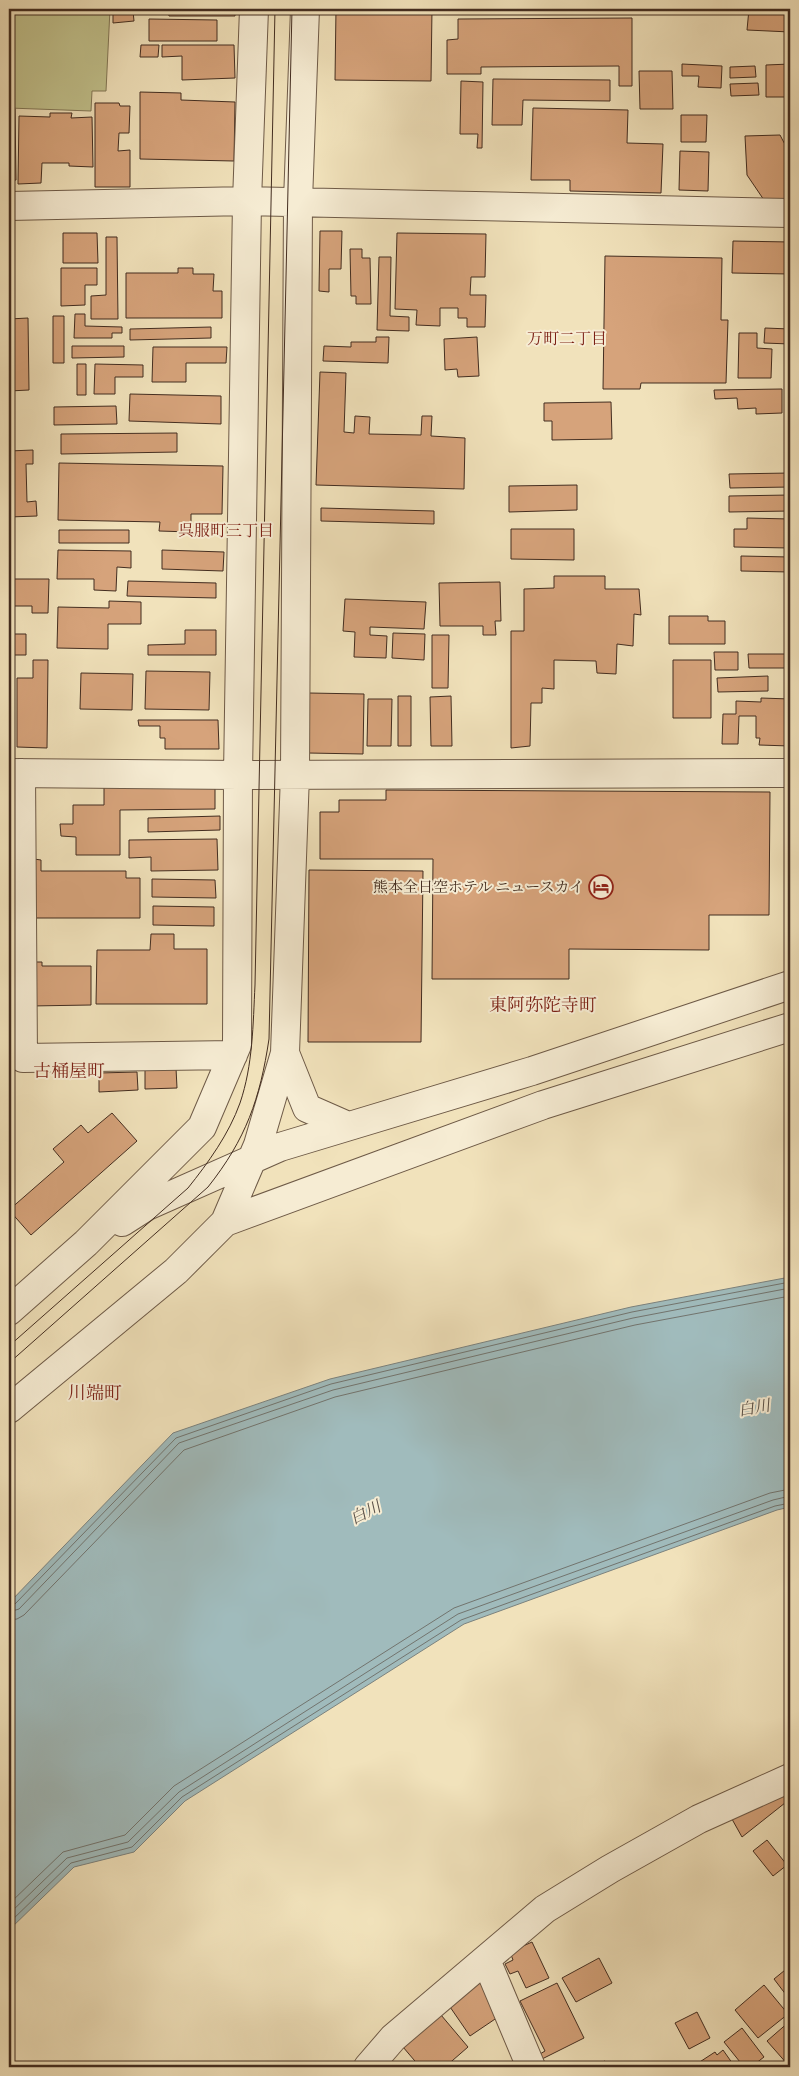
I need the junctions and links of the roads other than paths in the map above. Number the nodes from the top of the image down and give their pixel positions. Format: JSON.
{"nodes":[{"id":1,"x":254,"y":9,"type":"edge"},
{"id":2,"x":305,"y":9,"type":"edge"},
{"id":3,"x":247,"y":201,"type":"junction"},
{"id":4,"x":298,"y":201,"type":"junction"},
{"id":5,"x":9,"y":206,"type":"edge"},
{"id":6,"x":790,"y":213,"type":"edge"},
{"id":7,"x":15,"y":773,"type":"edge"},
{"id":8,"x":790,"y":773,"type":"edge"},
{"id":9,"x":295,"y":774,"type":"junction"},
{"id":10,"x":238,"y":775,"type":"junction"},
{"id":11,"x":790,"y":985,"type":"edge"},
{"id":12,"x":790,"y":1027,"type":"edge"},
{"id":13,"x":285,"y":1053,"type":"junction"},
{"id":14,"x":233,"y":1055,"type":"junction"},
{"id":15,"x":348,"y":1126,"type":"junction"},
{"id":16,"x":251,"y":1160,"type":"junction"},
{"id":17,"x":226,"y":1222,"type":"junction"},
{"id":18,"x":86,"y":1243,"type":"junction"},
{"id":19,"x":9,"y":1311,"type":"edge"},
{"id":20,"x":9,"y":1409,"type":"edge"},
{"id":21,"x":790,"y":1778,"type":"edge"},
{"id":22,"x":486,"y":1960,"type":"junction"},
{"id":23,"x":368,"y":2067,"type":"edge"},
{"id":24,"x":531,"y":2067,"type":"edge"}],
"edges":[{"from":1,"to":3,"type":"street"},
{"from":2,"to":4,"type":"street"},
{"from":3,"to":4,"type":"street"},
{"from":3,"to":5,"type":"street"},
{"from":3,"to":10,"type":"street"},
{"from":4,"to":6,"type":"street"},
{"from":4,"to":9,"type":"street"},
{"from":7,"to":10,"type":"street"},
{"from":7,"to":14,"type":"street"},
{"from":8,"to":9,"type":"street"},
{"from":9,"to":10,"type":"street"},
{"from":9,"to":13,"type":"street"},
{"from":10,"to":14,"type":"street"},
{"from":11,"to":15,"type":"street"},
{"from":12,"to":17,"type":"street"},
{"from":13,"to":15,"type":"street"},
{"from":13,"to":16,"type":"street"},
{"from":14,"to":18,"type":"street"},
{"from":15,"to":16,"type":"street"},
{"from":16,"to":17,"type":"street"},
{"from":16,"to":18,"type":"street"},
{"from":17,"to":20,"type":"street"},
{"from":18,"to":19,"type":"street"},
{"from":21,"to":22,"type":"street"},
{"from":22,"to":23,"type":"street"},
{"from":22,"to":24,"type":"street"}]}
